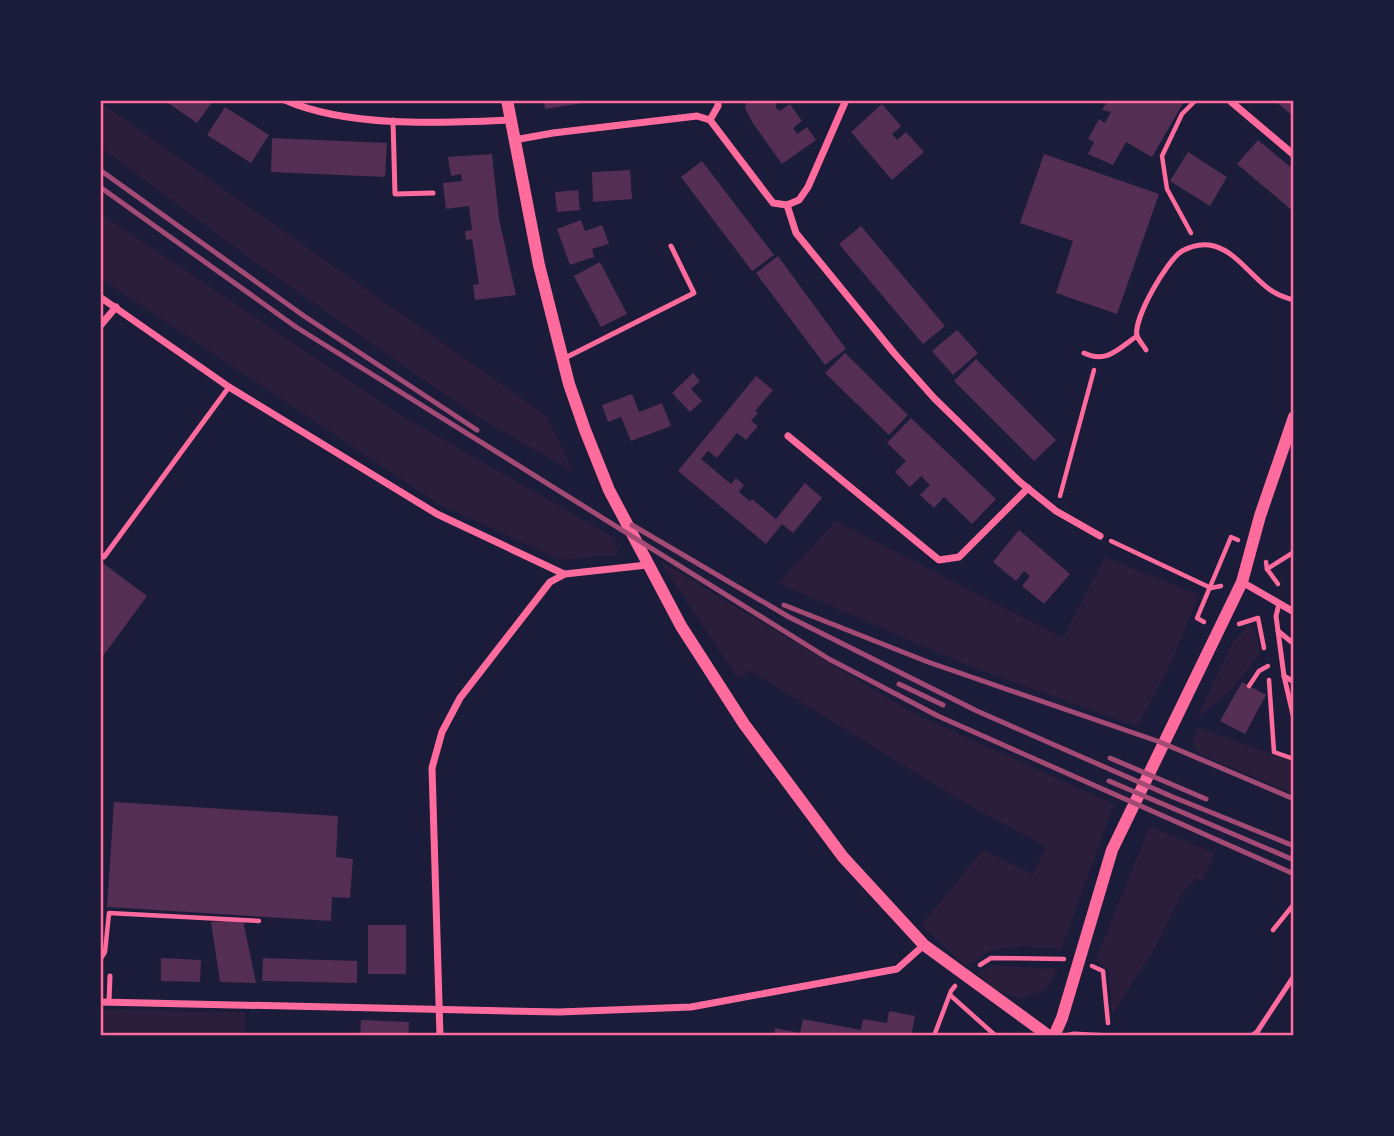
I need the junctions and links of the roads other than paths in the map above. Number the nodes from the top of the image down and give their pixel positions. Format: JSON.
{"nodes":[{"id":1,"x":285,"y":100,"type":"edge"},
{"id":2,"x":507,"y":100,"type":"edge"},
{"id":3,"x":718,"y":100,"type":"edge"},
{"id":4,"x":846,"y":100,"type":"edge"},
{"id":5,"x":1229,"y":100,"type":"edge"},
{"id":6,"x":393,"y":120,"type":"junction"},
{"id":7,"x":510,"y":120,"type":"junction"},
{"id":8,"x":710,"y":120,"type":"junction"},
{"id":9,"x":514,"y":140,"type":"junction"},
{"id":10,"x":1294,"y":155,"type":"edge"},
{"id":11,"x":433,"y":193,"type":"dead end"},
{"id":12,"x":787,"y":205,"type":"junction"},
{"id":13,"x":671,"y":246,"type":"dead end"},
{"id":14,"x":100,"y":297,"type":"edge"},
{"id":15,"x":1294,"y":300,"type":"edge"},
{"id":16,"x":116,"y":307,"type":"junction"},
{"id":17,"x":100,"y":326,"type":"edge"},
{"id":18,"x":1137,"y":336,"type":"junction"},
{"id":19,"x":1146,"y":350,"type":"dead end"},
{"id":20,"x":1084,"y":353,"type":"dead end"},
{"id":21,"x":563,"y":359,"type":"junction"},
{"id":22,"x":229,"y":387,"type":"junction"},
{"id":23,"x":1294,"y":417,"type":"edge"},
{"id":24,"x":788,"y":436,"type":"dead end"},
{"id":25,"x":1028,"y":488,"type":"junction"},
{"id":26,"x":1100,"y":536,"type":"road end"},
{"id":27,"x":102,"y":556,"type":"edge"},
{"id":28,"x":647,"y":565,"type":"junction"},
{"id":29,"x":565,"y":574,"type":"junction"},
{"id":30,"x":1241,"y":582,"type":"junction"},
{"id":31,"x":1279,"y":604,"type":"junction"},
{"id":32,"x":1294,"y":612,"type":"edge"},
{"id":33,"x":1278,"y":631,"type":"junction"},
{"id":34,"x":1294,"y":644,"type":"edge"},
{"id":35,"x":1284,"y":676,"type":"junction"},
{"id":36,"x":1294,"y":682,"type":"edge"},
{"id":37,"x":1294,"y":719,"type":"edge"},
{"id":38,"x":924,"y":945,"type":"junction"},
{"id":39,"x":110,"y":976,"type":"dead end"},
{"id":40,"x":1294,"y":976,"type":"edge"},
{"id":41,"x":100,"y":1002,"type":"edge"},
{"id":42,"x":109,"y":1002,"type":"junction"},
{"id":43,"x":440,"y":1010,"type":"junction"},
{"id":44,"x":440,"y":1036,"type":"edge"},
{"id":45,"x":1051,"y":1036,"type":"edge"},
{"id":46,"x":1065,"y":1036,"type":"edge"},
{"id":47,"x":1111,"y":1036,"type":"edge"},
{"id":48,"x":1251,"y":1036,"type":"edge"}],
"edges":[{"from":1,"to":6,"type":"street"},
{"from":2,"to":7,"type":"street"},
{"from":3,"to":8,"type":"street"},
{"from":4,"to":12,"type":"street"},
{"from":5,"to":10,"type":"street"},
{"from":6,"to":7,"type":"street"},
{"from":6,"to":11,"type":"lane"},
{"from":7,"to":9,"type":"street"},
{"from":8,"to":9,"type":"street"},
{"from":8,"to":12,"type":"street"},
{"from":9,"to":21,"type":"street"},
{"from":12,"to":25,"type":"street"},
{"from":13,"to":21,"type":"lane"},
{"from":14,"to":16,"type":"street"},
{"from":15,"to":18,"type":"lane"},
{"from":16,"to":17,"type":"street"},
{"from":16,"to":22,"type":"street"},
{"from":18,"to":19,"type":"lane"},
{"from":18,"to":20,"type":"lane"},
{"from":21,"to":28,"type":"street"},
{"from":22,"to":27,"type":"lane"},
{"from":22,"to":29,"type":"street"},
{"from":23,"to":30,"type":"street"},
{"from":24,"to":25,"type":"street"},
{"from":25,"to":26,"type":"street"},
{"from":28,"to":29,"type":"street"},
{"from":28,"to":38,"type":"street"},
{"from":29,"to":43,"type":"street"},
{"from":30,"to":31,"type":"street"},
{"from":30,"to":45,"type":"street"},
{"from":31,"to":32,"type":"street"},
{"from":31,"to":33,"type":"lane"},
{"from":33,"to":34,"type":"lane"},
{"from":33,"to":35,"type":"lane"},
{"from":35,"to":36,"type":"lane"},
{"from":35,"to":37,"type":"lane"},
{"from":38,"to":43,"type":"street"},
{"from":38,"to":45,"type":"street"},
{"from":39,"to":42,"type":"lane"},
{"from":40,"to":48,"type":"lane"},
{"from":41,"to":42,"type":"street"},
{"from":42,"to":43,"type":"street"},
{"from":43,"to":44,"type":"street"},
{"from":46,"to":47,"type":"lane"}]}
